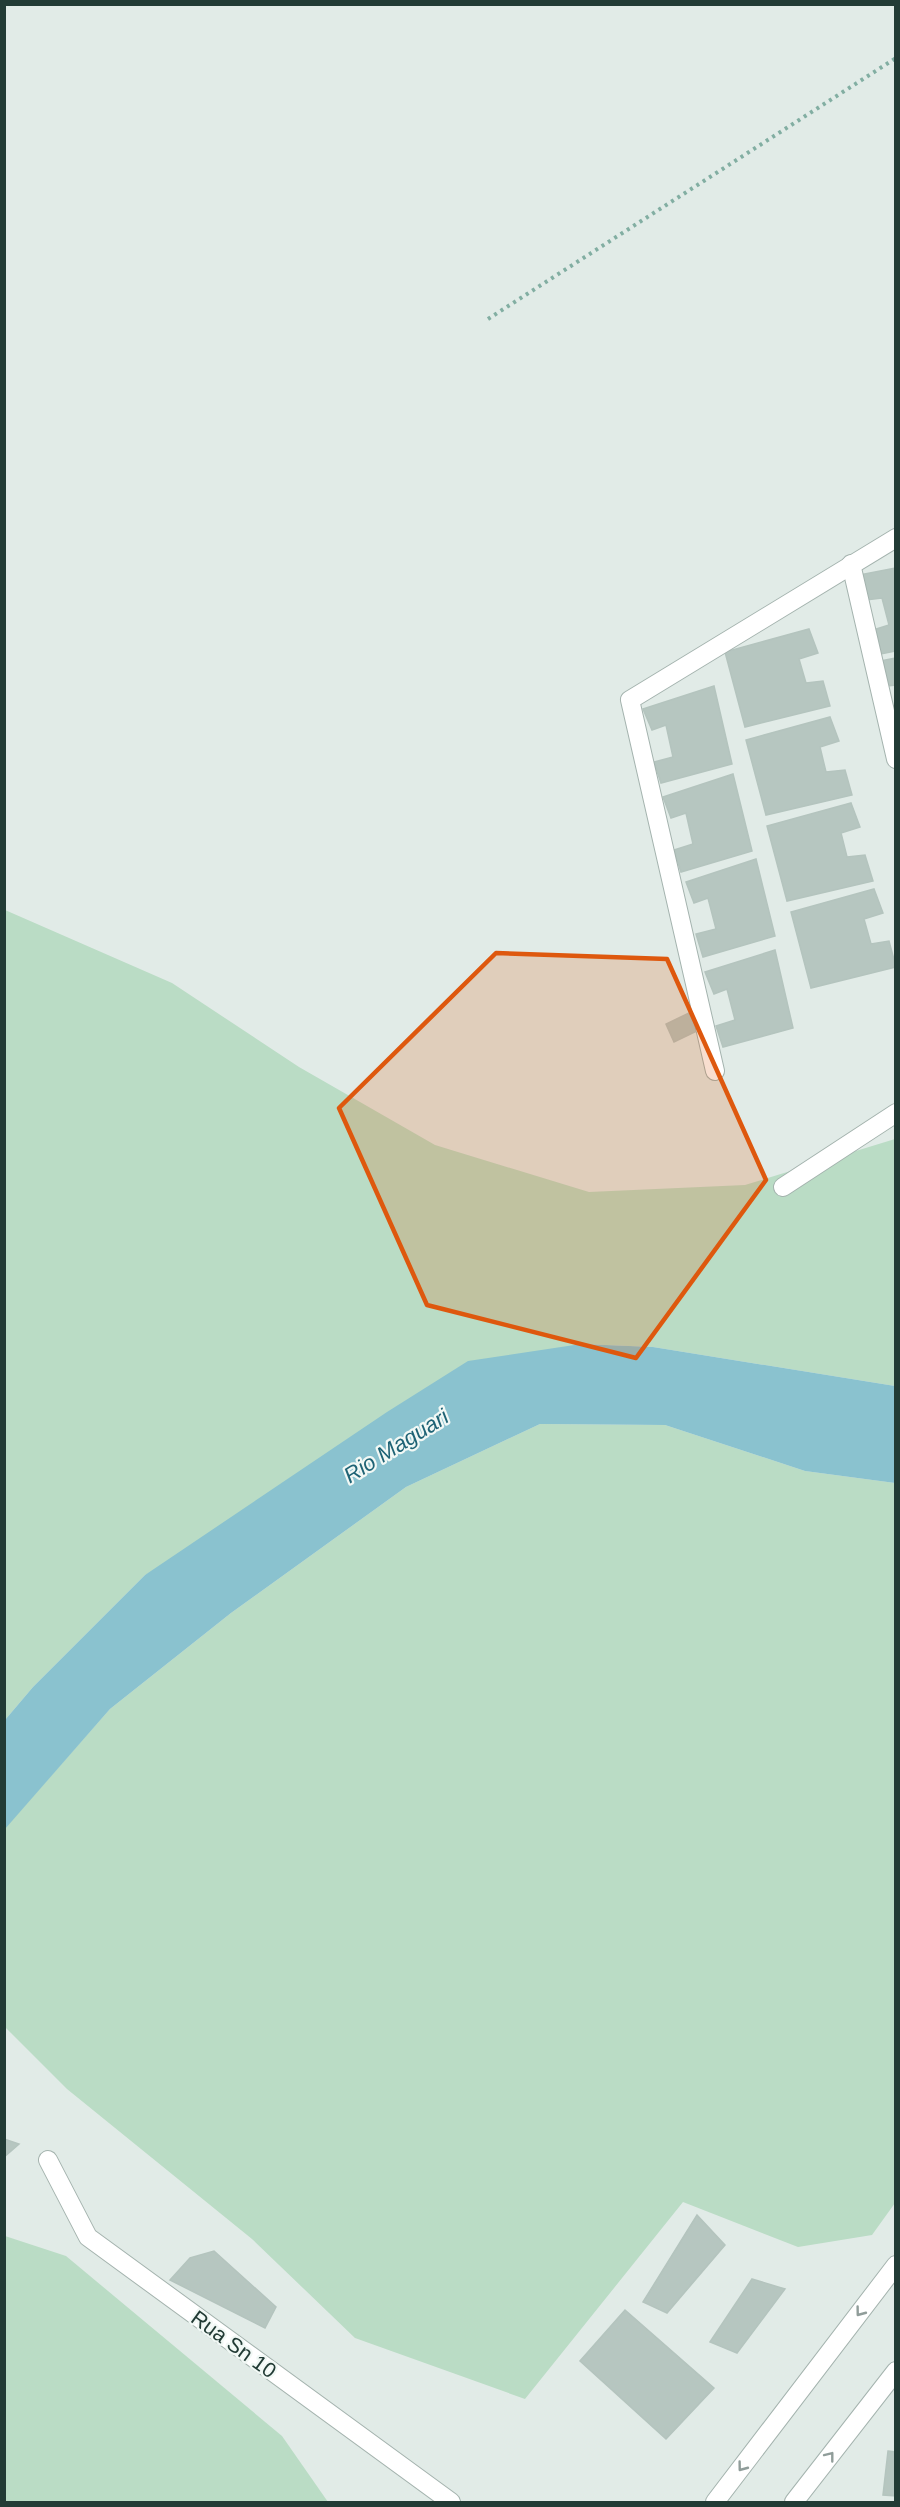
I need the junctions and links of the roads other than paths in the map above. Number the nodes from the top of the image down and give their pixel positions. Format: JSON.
{"nodes":[{"id":1,"x":896,"y":538,"type":"edge"},
{"id":2,"x":851,"y":564,"type":"junction"},
{"id":3,"x":896,"y":759,"type":"edge"},
{"id":4,"x":715,"y":1071,"type":"dead end"},
{"id":5,"x":896,"y":1113,"type":"edge"},
{"id":6,"x":783,"y":1186,"type":"dead end"},
{"id":7,"x":48,"y":2160,"type":"dead end"},
{"id":8,"x":896,"y":2265,"type":"edge"},
{"id":9,"x":896,"y":2371,"type":"edge"},
{"id":10,"x":451,"y":2502,"type":"edge"},
{"id":11,"x":715,"y":2502,"type":"edge"},
{"id":12,"x":794,"y":2502,"type":"edge"}],
"edges":[{"from":1,"to":2,"type":"street"},
{"from":2,"to":3,"type":"street"},
{"from":2,"to":4,"type":"street"},
{"from":5,"to":6,"type":"street"},
{"from":7,"to":10,"type":"street","name":"Rua Sn 10"},
{"from":8,"to":11,"type":"street","one_way":true},
{"from":12,"to":9,"type":"street","one_way":true}]}
